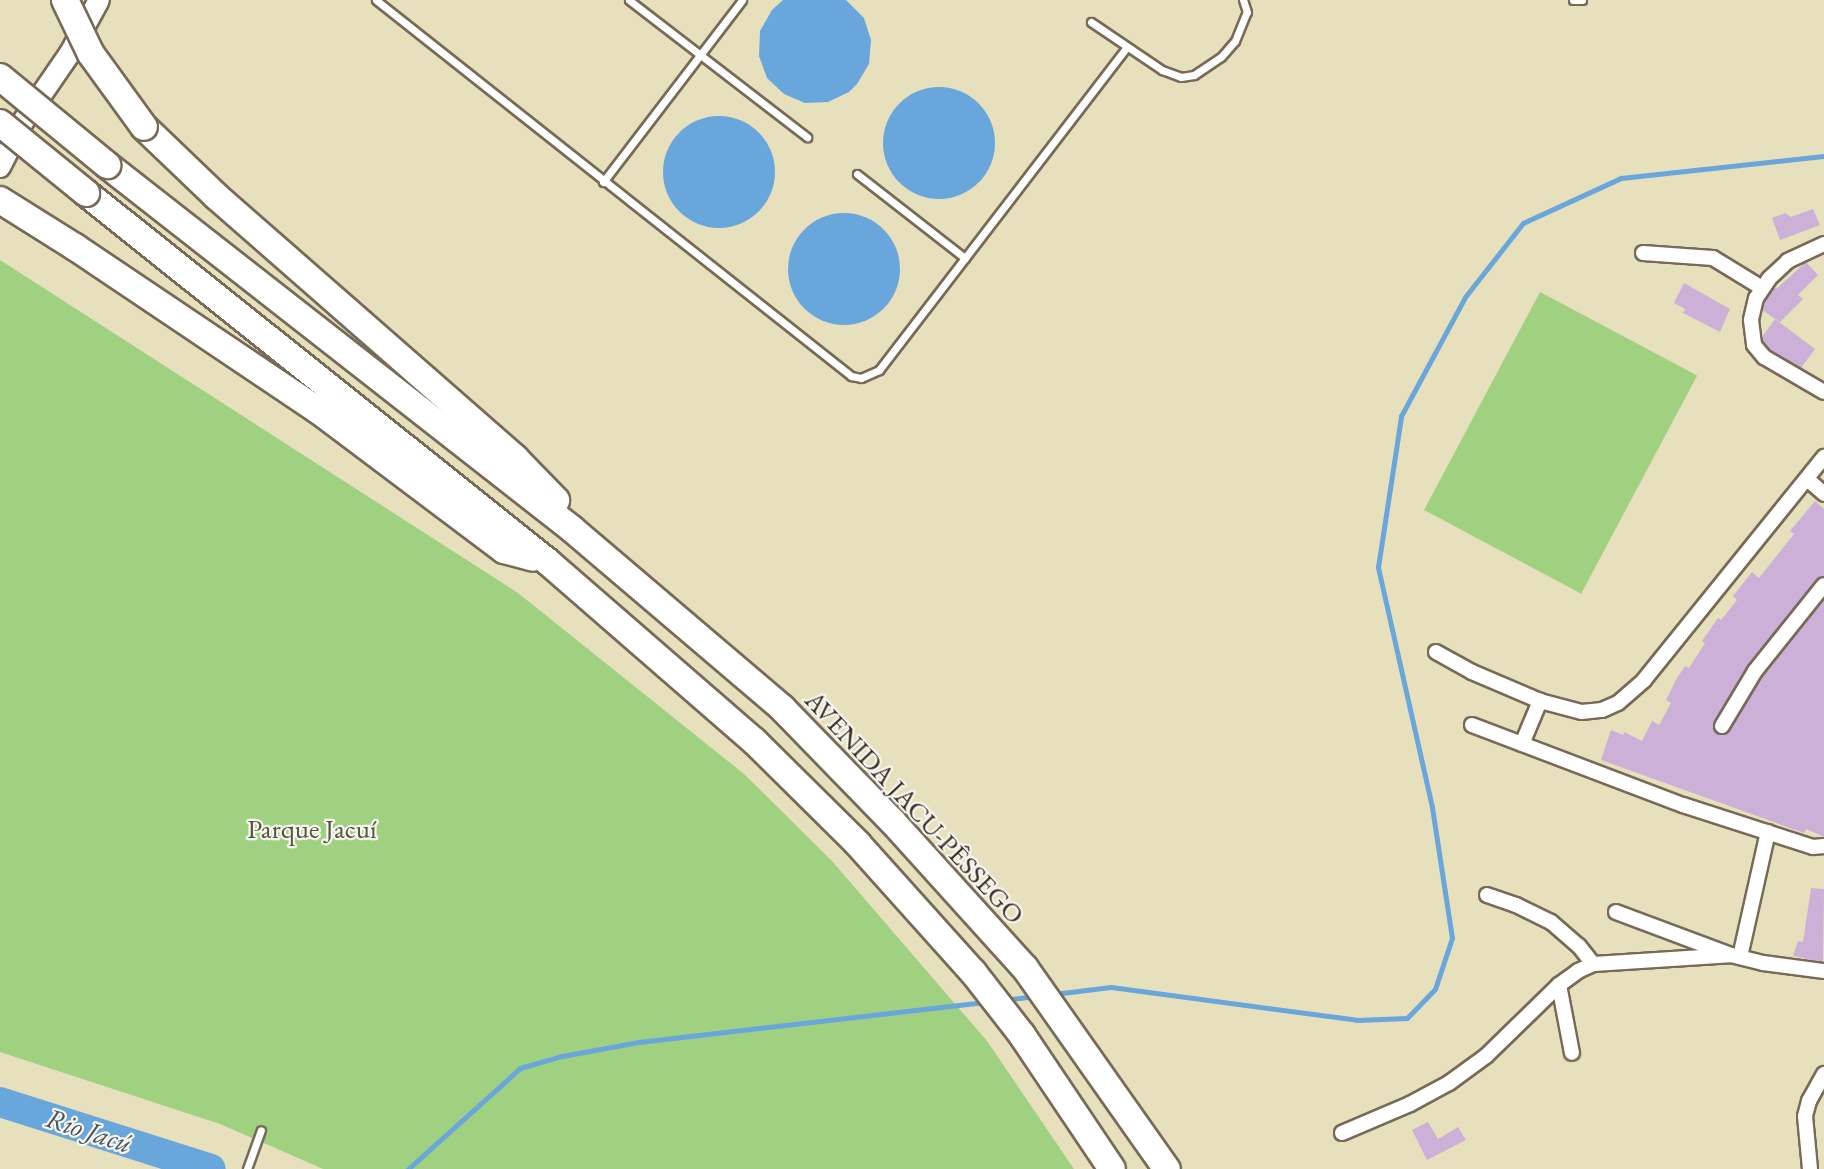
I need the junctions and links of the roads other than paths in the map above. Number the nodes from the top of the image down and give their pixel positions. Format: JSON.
{"nodes":[{"id":1,"x":65,"y":0,"type":"edge"},
{"id":2,"x":99,"y":0,"type":"edge"},
{"id":3,"x":376,"y":0,"type":"edge"},
{"id":4,"x":629,"y":0,"type":"edge"},
{"id":5,"x":742,"y":0,"type":"edge"},
{"id":6,"x":1243,"y":0,"type":"edge"},
{"id":7,"x":1573,"y":0,"type":"edge"},
{"id":8,"x":1582,"y":0,"type":"edge"},
{"id":9,"x":1091,"y":22,"type":"dead end"},
{"id":10,"x":1127,"y":47,"type":"junction"},
{"id":11,"x":699,"y":56,"type":"junction"},
{"id":12,"x":0,"y":77,"type":"edge"},
{"id":13,"x":0,"y":123,"type":"edge"},
{"id":14,"x":807,"y":137,"type":"dead end"},
{"id":15,"x":0,"y":167,"type":"edge"},
{"id":16,"x":857,"y":174,"type":"dead end"},
{"id":17,"x":603,"y":182,"type":"junction"},
{"id":18,"x":0,"y":200,"type":"edge"},
{"id":19,"x":1824,"y":244,"type":"edge"},
{"id":20,"x":1643,"y":253,"type":"dead end"},
{"id":21,"x":965,"y":258,"type":"junction"},
{"id":22,"x":1762,"y":288,"type":"junction"},
{"id":23,"x":1824,"y":392,"type":"edge"},
{"id":24,"x":1824,"y":457,"type":"edge"},
{"id":25,"x":1807,"y":479,"type":"junction"},
{"id":26,"x":1824,"y":494,"type":"edge"},
{"id":27,"x":572,"y":529,"type":"junction"},
{"id":28,"x":548,"y":562,"type":"junction"},
{"id":29,"x":1824,"y":585,"type":"edge"},
{"id":30,"x":1436,"y":652,"type":"dead end"},
{"id":31,"x":1540,"y":701,"type":"junction"},
{"id":32,"x":1472,"y":725,"type":"dead end"},
{"id":33,"x":1722,"y":726,"type":"dead end"},
{"id":34,"x":1522,"y":744,"type":"junction"},
{"id":35,"x":1768,"y":832,"type":"junction"},
{"id":36,"x":1824,"y":846,"type":"edge"},
{"id":37,"x":1487,"y":895,"type":"dead end"},
{"id":38,"x":1616,"y":912,"type":"dead end"},
{"id":39,"x":1736,"y":956,"type":"junction"},
{"id":40,"x":1593,"y":964,"type":"junction"},
{"id":41,"x":1824,"y":971,"type":"edge"},
{"id":42,"x":1559,"y":985,"type":"junction"},
{"id":43,"x":1572,"y":1053,"type":"dead end"},
{"id":44,"x":1824,"y":1074,"type":"edge"},
{"id":45,"x":260,"y":1133,"type":"dead end"},
{"id":46,"x":1342,"y":1133,"type":"dead end"},
{"id":47,"x":247,"y":1169,"type":"edge"},
{"id":48,"x":1112,"y":1169,"type":"edge"},
{"id":49,"x":1167,"y":1169,"type":"edge"},
{"id":50,"x":1810,"y":1169,"type":"edge"}],
"edges":[{"from":1,"to":27,"type":"highway","bridge":true},
{"from":2,"to":15,"type":"street"},
{"from":3,"to":17,"type":"lane"},
{"from":4,"to":11,"type":"lane"},
{"from":5,"to":11,"type":"lane"},
{"from":6,"to":10,"type":"lane"},
{"from":7,"to":8,"type":"lane"},
{"from":9,"to":10,"type":"lane"},
{"from":10,"to":21,"type":"lane"},
{"from":11,"to":14,"type":"lane"},
{"from":11,"to":17,"type":"lane"},
{"from":12,"to":27,"type":"highway","name":"AVENIDA JACU-PÊSSEGO","bridge":true},
{"from":13,"to":28,"type":"highway","bridge":true},
{"from":16,"to":21,"type":"lane"},
{"from":17,"to":21,"type":"lane"},
{"from":18,"to":28,"type":"highway"},
{"from":19,"to":22,"type":"street"},
{"from":20,"to":22,"type":"street"},
{"from":22,"to":23,"type":"street"},
{"from":24,"to":25,"type":"street"},
{"from":25,"to":26,"type":"street"},
{"from":25,"to":31,"type":"street"},
{"from":27,"to":49,"type":"highway","name":"AVENIDA JACU-PÊSSEGO"},
{"from":28,"to":48,"type":"highway"},
{"from":29,"to":33,"type":"street"},
{"from":30,"to":31,"type":"street"},
{"from":31,"to":34,"type":"street"},
{"from":32,"to":34,"type":"street"},
{"from":34,"to":35,"type":"street"},
{"from":35,"to":36,"type":"street"},
{"from":35,"to":39,"type":"street"},
{"from":37,"to":40,"type":"street"},
{"from":38,"to":39,"type":"street"},
{"from":39,"to":40,"type":"street"},
{"from":39,"to":41,"type":"street"},
{"from":40,"to":42,"type":"street"},
{"from":42,"to":43,"type":"street"},
{"from":42,"to":46,"type":"street"},
{"from":44,"to":50,"type":"street"},
{"from":45,"to":47,"type":"lane"}]}
